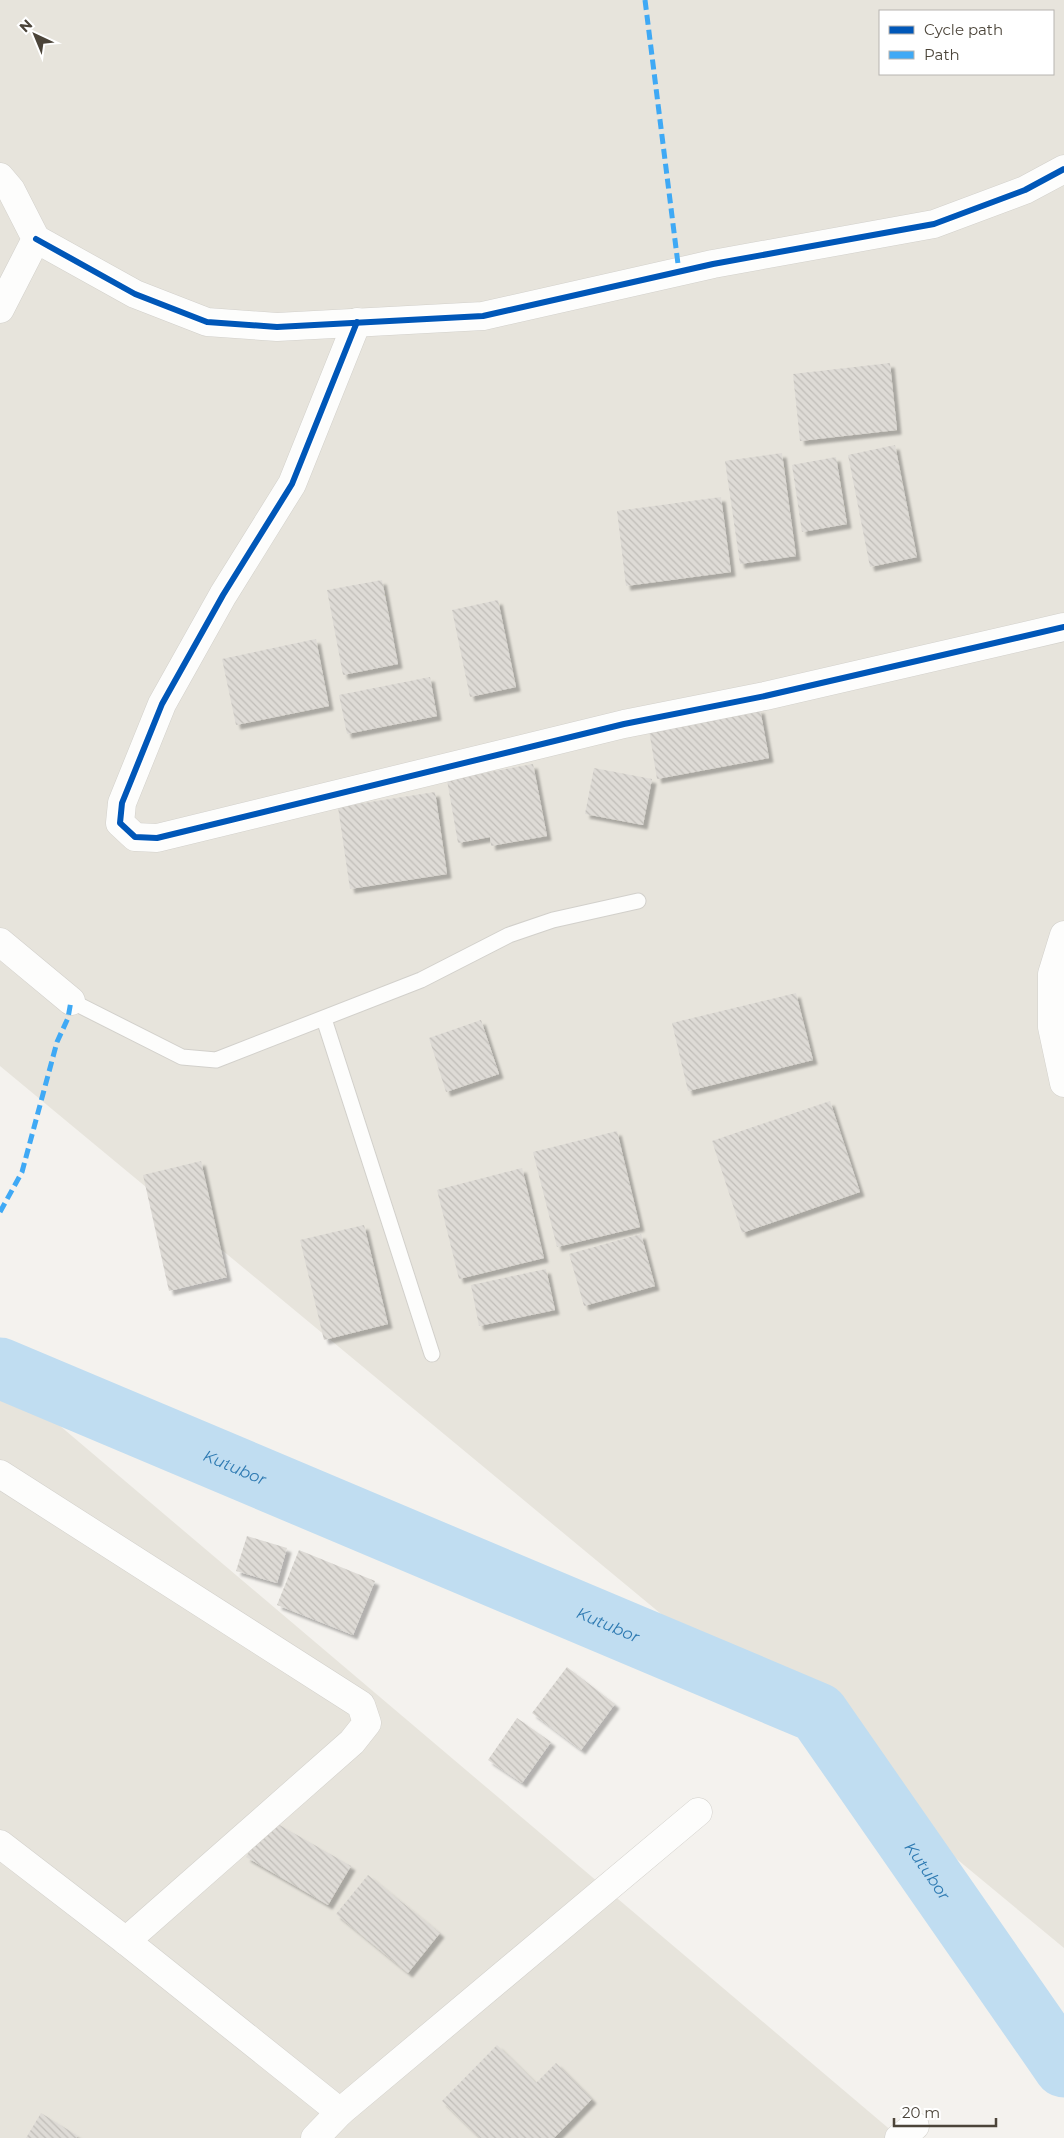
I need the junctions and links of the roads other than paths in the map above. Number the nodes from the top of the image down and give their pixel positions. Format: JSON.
{"nodes":[{"id":1,"x":1064,"y":169,"type":"edge"},
{"id":2,"x":0,"y":177,"type":"edge"},
{"id":3,"x":36,"y":239,"type":"junction"},
{"id":4,"x":0,"y":309,"type":"edge"},
{"id":5,"x":357,"y":322,"type":"junction"},
{"id":6,"x":1064,"y":627,"type":"edge"},
{"id":7,"x":638,"y":901,"type":"dead end"},
{"id":8,"x":1064,"y":935,"type":"edge"},
{"id":9,"x":0,"y":942,"type":"edge"},
{"id":10,"x":71,"y":1001,"type":"joint"},
{"id":11,"x":324,"y":1019,"type":"junction"},
{"id":12,"x":1064,"y":1083,"type":"edge"},
{"id":13,"x":432,"y":1354,"type":"dead end"},
{"id":14,"x":0,"y":1474,"type":"edge"},
{"id":15,"x":698,"y":1812,"type":"dead end"},
{"id":16,"x":0,"y":1844,"type":"edge"},
{"id":17,"x":126,"y":1941,"type":"junction"},
{"id":18,"x":340,"y":2112,"type":"junction"},
{"id":19,"x":315,"y":2138,"type":"edge"}],
"edges":[{"from":1,"to":5,"type":"street"},
{"from":2,"to":3,"type":"street"},
{"from":3,"to":4,"type":"street"},
{"from":3,"to":5,"type":"street"},
{"from":5,"to":6,"type":"street"},
{"from":7,"to":11,"type":"lane"},
{"from":8,"to":12,"type":"street"},
{"from":9,"to":10,"type":"street"},
{"from":10,"to":11,"type":"lane"},
{"from":11,"to":13,"type":"lane"},
{"from":14,"to":17,"type":"street"},
{"from":15,"to":18,"type":"street"},
{"from":16,"to":17,"type":"street"},
{"from":17,"to":18,"type":"street"},
{"from":18,"to":19,"type":"street"}]}
